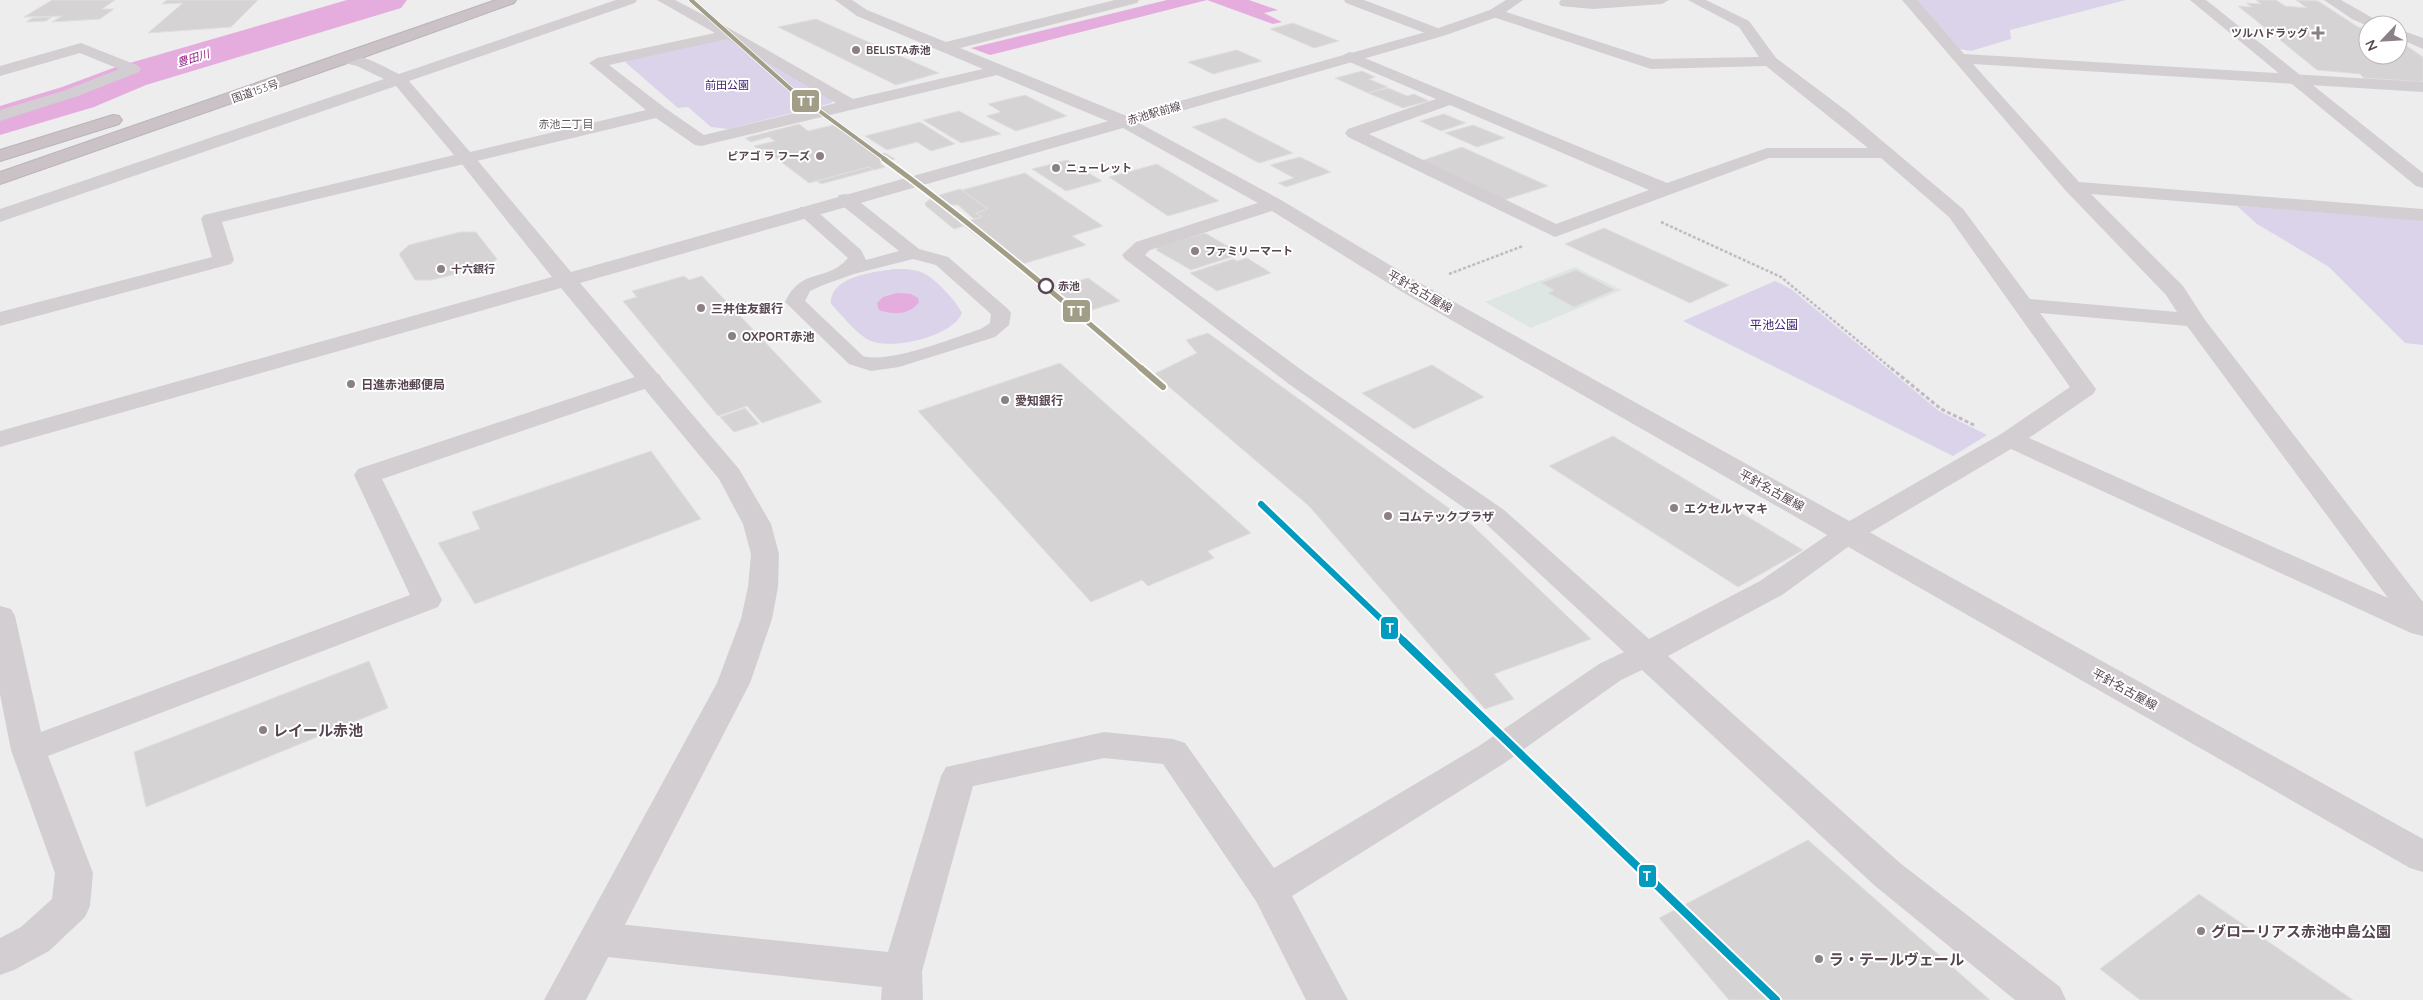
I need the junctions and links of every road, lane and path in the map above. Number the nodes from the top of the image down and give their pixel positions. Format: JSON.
{"nodes":[{"id":1,"x":481,"y":0,"type":"edge"},
{"id":2,"x":508,"y":0,"type":"edge"},
{"id":3,"x":630,"y":0,"type":"edge"},
{"id":4,"x":664,"y":0,"type":"edge"},
{"id":5,"x":842,"y":0,"type":"edge"},
{"id":6,"x":1132,"y":0,"type":"edge"},
{"id":7,"x":1351,"y":0,"type":"edge"},
{"id":8,"x":1516,"y":0,"type":"edge"},
{"id":9,"x":1662,"y":0,"type":"edge"},
{"id":10,"x":1695,"y":0,"type":"edge"},
{"id":11,"x":1909,"y":0,"type":"edge"},
{"id":12,"x":2197,"y":0,"type":"edge"},
{"id":13,"x":2332,"y":0,"type":"edge"},
{"id":14,"x":1566,"y":3,"type":"edge"},
{"id":15,"x":1495,"y":13,"type":"junction"},
{"id":16,"x":1538,"y":14,"type":"dead end"},
{"id":17,"x":2358,"y":16,"type":"edge"},
{"id":18,"x":1519,"y":20,"type":"junction"},
{"id":19,"x":1438,"y":33,"type":"junction"},
{"id":20,"x":728,"y":34,"type":"junction"},
{"id":21,"x":2408,"y":37,"type":"edge"},
{"id":22,"x":2423,"y":44,"type":"edge"},
{"id":23,"x":946,"y":47,"type":"junction"},
{"id":24,"x":1350,"y":57,"type":"junction"},
{"id":25,"x":1958,"y":58,"type":"junction"},
{"id":26,"x":345,"y":59,"type":"junction"},
{"id":27,"x":1770,"y":61,"type":"junction"},
{"id":28,"x":997,"y":70,"type":"junction"},
{"id":29,"x":0,"y":71,"type":"edge"},
{"id":30,"x":245,"y":77,"type":"dead end"},
{"id":31,"x":400,"y":80,"type":"junction"},
{"id":32,"x":2299,"y":80,"type":"junction"},
{"id":33,"x":2423,"y":87,"type":"edge"},
{"id":34,"x":1452,"y":99,"type":"junction"},
{"id":35,"x":851,"y":105,"type":"junction"},
{"id":36,"x":659,"y":112,"type":"junction"},
{"id":37,"x":131,"y":114,"type":"dead end"},
{"id":38,"x":0,"y":116,"type":"edge"},
{"id":39,"x":1122,"y":122,"type":"junction"},
{"id":40,"x":1886,"y":153,"type":"junction"},
{"id":41,"x":0,"y":156,"type":"edge"},
{"id":42,"x":467,"y":159,"type":"junction"},
{"id":43,"x":0,"y":178,"type":"edge"},
{"id":44,"x":2423,"y":182,"type":"edge"},
{"id":45,"x":2073,"y":187,"type":"junction"},
{"id":46,"x":1666,"y":190,"type":"junction"},
{"id":47,"x":846,"y":199,"type":"junction"},
{"id":48,"x":1274,"y":204,"type":"junction"},
{"id":49,"x":1624,"y":205,"type":"junction"},
{"id":50,"x":797,"y":214,"type":"junction"},
{"id":51,"x":2423,"y":215,"type":"edge"},
{"id":52,"x":0,"y":216,"type":"edge"},
{"id":53,"x":1555,"y":231,"type":"junction"},
{"id":54,"x":913,"y":253,"type":"junction"},
{"id":55,"x":847,"y":270,"type":"junction"},
{"id":56,"x":1440,"y":277,"type":"dead end"},
{"id":57,"x":566,"y":280,"type":"junction"},
{"id":58,"x":2023,"y":305,"type":"junction"},
{"id":59,"x":0,"y":319,"type":"edge"},
{"id":60,"x":2194,"y":320,"type":"junction"},
{"id":61,"x":650,"y":379,"type":"junction"},
{"id":62,"x":0,"y":438,"type":"edge"},
{"id":63,"x":2010,"y":439,"type":"junction"},
{"id":64,"x":1849,"y":533,"type":"junction"},
{"id":65,"x":0,"y":616,"type":"edge"},
{"id":66,"x":2423,"y":626,"type":"edge"},
{"id":67,"x":1645,"y":655,"type":"junction"},
{"id":68,"x":28,"y":750,"type":"junction"},
{"id":69,"x":2423,"y":857,"type":"edge"},
{"id":70,"x":1269,"y":890,"type":"junction"},
{"id":71,"x":599,"y":939,"type":"junction"},
{"id":72,"x":0,"y":958,"type":"edge"},
{"id":73,"x":902,"y":985,"type":"edge"},
{"id":74,"x":565,"y":1000,"type":"edge"},
{"id":75,"x":1328,"y":1000,"type":"edge"},
{"id":76,"x":2045,"y":1000,"type":"edge"}],
"edges":[{"from":1,"to":30,"type":"highway","name":"国道153号"},
{"from":2,"to":26,"type":"highway","name":"国道153号"},
{"from":3,"to":31,"type":"street"},
{"from":4,"to":20,"type":"street"},
{"from":5,"to":23,"type":"street","name":"平針名古屋線"},
{"from":6,"to":23,"type":"street"},
{"from":7,"to":19,"type":"street"},
{"from":8,"to":15,"type":"street","name":"赤池駅前線"},
{"from":9,"to":14,"type":"street"},
{"from":10,"to":27,"type":"street"},
{"from":11,"to":25,"type":"street"},
{"from":12,"to":32,"type":"street"},
{"from":13,"to":17,"type":"street"},
{"from":15,"to":18,"type":"street"},
{"from":15,"to":19,"type":"street","name":"赤池駅前線"},
{"from":16,"to":18,"type":"street"},
{"from":18,"to":27,"type":"street"},
{"from":19,"to":24,"type":"street","name":"赤池駅前線"},
{"from":20,"to":35,"type":"street"},
{"from":20,"to":36,"type":"street"},
{"from":21,"to":22,"type":"street"},
{"from":23,"to":28,"type":"street","name":"平針名古屋線"},
{"from":24,"to":34,"type":"street"},
{"from":24,"to":39,"type":"street","name":"赤池駅前線"},
{"from":25,"to":32,"type":"street"},
{"from":25,"to":45,"type":"street"},
{"from":26,"to":31,"type":"street"},
{"from":26,"to":43,"type":"highway","name":"国道153号"},
{"from":27,"to":40,"type":"street"},
{"from":28,"to":35,"type":"street"},
{"from":28,"to":39,"type":"street","name":"平針名古屋線"},
{"from":29,"to":38,"type":"street"},
{"from":31,"to":42,"type":"street"},
{"from":31,"to":52,"type":"street"},
{"from":32,"to":33,"type":"street"},
{"from":32,"to":44,"type":"street"},
{"from":34,"to":46,"type":"street"},
{"from":34,"to":53,"type":"street"},
{"from":35,"to":36,"type":"street"},
{"from":36,"to":42,"type":"street"},
{"from":37,"to":41,"type":"highway"},
{"from":39,"to":47,"type":"street","name":"赤池駅前線"},
{"from":39,"to":48,"type":"street","name":"平針名古屋線"},
{"from":40,"to":46,"type":"street"},
{"from":40,"to":58,"type":"street"},
{"from":42,"to":57,"type":"street"},
{"from":42,"to":59,"type":"street"},
{"from":45,"to":51,"type":"street"},
{"from":45,"to":60,"type":"street"},
{"from":46,"to":49,"type":"street"},
{"from":47,"to":50,"type":"street","name":"赤池駅前線"},
{"from":47,"to":54,"type":"lane"},
{"from":48,"to":64,"type":"street","name":"平針名古屋線"},
{"from":48,"to":67,"type":"street"},
{"from":49,"to":53,"type":"street"},
{"from":49,"to":63,"type":"path"},
{"from":50,"to":55,"type":"lane"},
{"from":50,"to":57,"type":"street","name":"赤池駅前線"},
{"from":53,"to":56,"type":"path"},
{"from":54,"to":55,"type":"lane"},
{"from":54,"to":55,"type":"lane"},
{"from":57,"to":61,"type":"street"},
{"from":57,"to":62,"type":"street","name":"赤池駅前線"},
{"from":58,"to":60,"type":"street"},
{"from":58,"to":63,"type":"street"},
{"from":60,"to":66,"type":"street"},
{"from":61,"to":68,"type":"street"},
{"from":61,"to":71,"type":"street"},
{"from":63,"to":64,"type":"street"},
{"from":63,"to":66,"type":"street"},
{"from":64,"to":67,"type":"street"},
{"from":64,"to":69,"type":"street","name":"平針名古屋線"},
{"from":65,"to":68,"type":"street"},
{"from":67,"to":70,"type":"street"},
{"from":67,"to":76,"type":"street"},
{"from":68,"to":72,"type":"street"},
{"from":70,"to":73,"type":"street"},
{"from":70,"to":75,"type":"street"},
{"from":71,"to":73,"type":"street"},
{"from":71,"to":74,"type":"street"}]}
